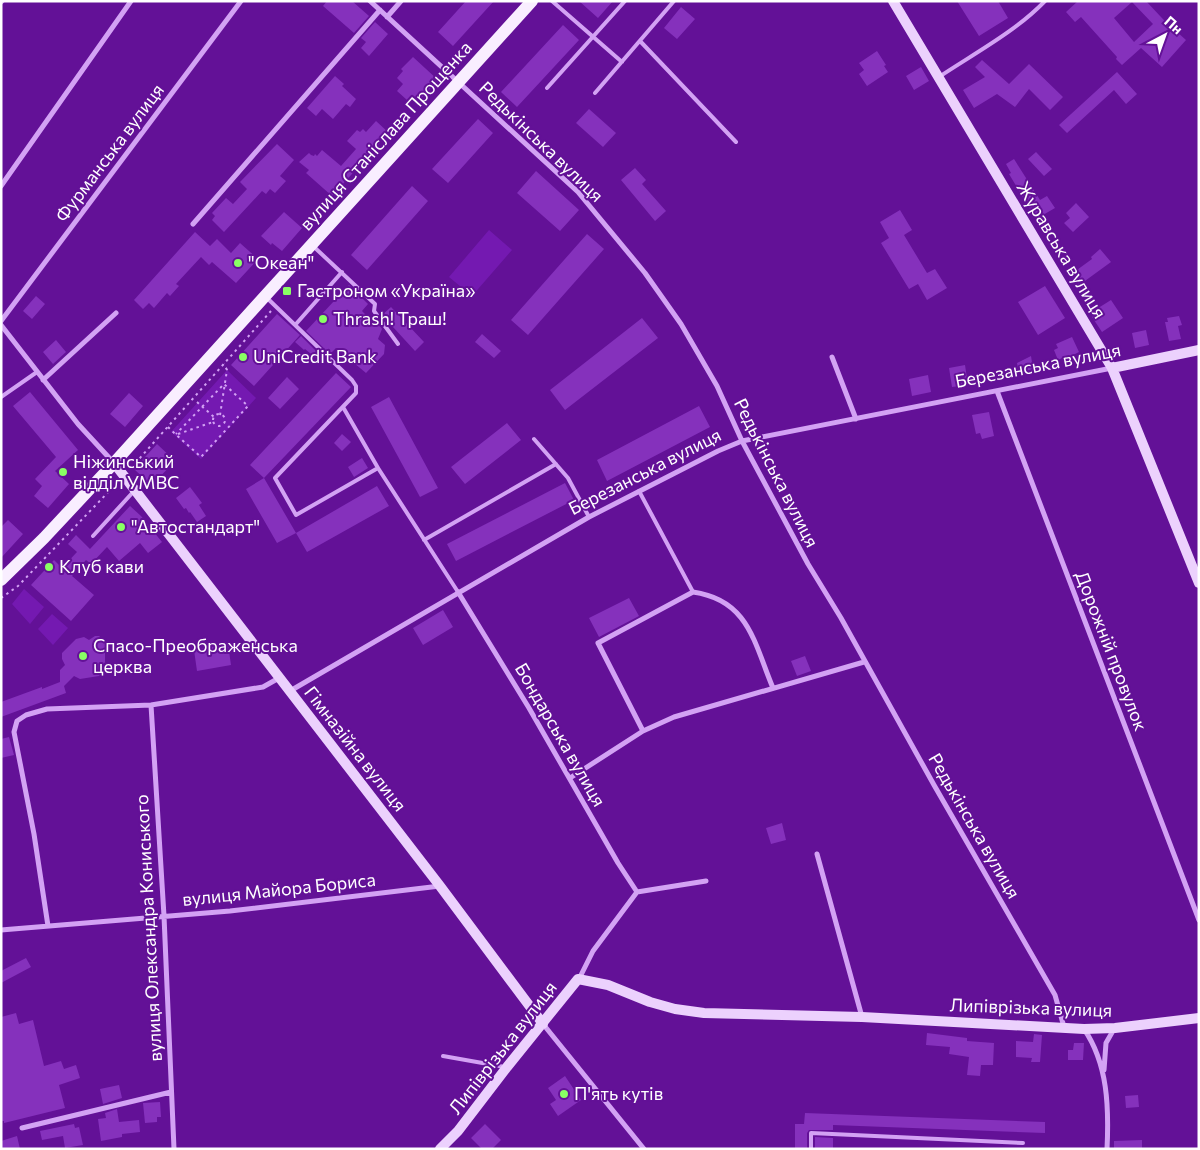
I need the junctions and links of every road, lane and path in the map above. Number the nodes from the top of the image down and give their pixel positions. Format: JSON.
{"nodes":[{"id":1,"x":131,"y":1,"type":"edge"},
{"id":2,"x":241,"y":1,"type":"edge"},
{"id":3,"x":370,"y":1,"type":"edge"},
{"id":4,"x":401,"y":1,"type":"edge"},
{"id":5,"x":532,"y":1,"type":"edge"},
{"id":6,"x":552,"y":1,"type":"edge"},
{"id":7,"x":625,"y":1,"type":"edge"},
{"id":8,"x":674,"y":1,"type":"edge"},
{"id":9,"x":893,"y":1,"type":"edge"},
{"id":10,"x":1045,"y":1,"type":"edge"},
{"id":11,"x":380,"y":10,"type":"junction"},
{"id":12,"x":387,"y":17,"type":"junction"},
{"id":13,"x":593,"y":37,"type":"junction"},
{"id":14,"x":640,"y":41,"type":"junction"},
{"id":15,"x":622,"y":62,"type":"junction"},
{"id":16,"x":939,"y":77,"type":"junction"},
{"id":17,"x":458,"y":82,"type":"junction"},
{"id":18,"x":547,"y":88,"type":"dead end"},
{"id":19,"x":595,"y":93,"type":"dead end"},
{"id":20,"x":736,"y":142,"type":"dead end"},
{"id":21,"x":1,"y":186,"type":"edge"},
{"id":22,"x":192,"y":224,"type":"dead end"},
{"id":23,"x":312,"y":245,"type":"junction"},
{"id":24,"x":342,"y":272,"type":"junction"},
{"id":25,"x":266,"y":297,"type":"junction"},
{"id":26,"x":275,"y":306,"type":"junction"},
{"id":27,"x":116,"y":313,"type":"dead end"},
{"id":28,"x":1,"y":323,"type":"edge"},
{"id":29,"x":296,"y":324,"type":"junction"},
{"id":30,"x":398,"y":344,"type":"dead end"},
{"id":31,"x":1199,"y":350,"type":"edge"},
{"id":32,"x":832,"y":357,"type":"dead end"},
{"id":33,"x":224,"y":364,"type":"junction"},
{"id":34,"x":1112,"y":368,"type":"junction"},
{"id":35,"x":37,"y":372,"type":"junction"},
{"id":36,"x":44,"y":380,"type":"junction"},
{"id":37,"x":224,"y":384,"type":"junction"},
{"id":38,"x":997,"y":391,"type":"junction"},
{"id":39,"x":1,"y":397,"type":"edge"},
{"id":40,"x":198,"y":402,"type":"dead end"},
{"id":41,"x":202,"y":406,"type":"junction"},
{"id":42,"x":343,"y":407,"type":"junction"},
{"id":43,"x":220,"y":414,"type":"junction"},
{"id":44,"x":214,"y":417,"type":"junction"},
{"id":45,"x":856,"y":419,"type":"junction"},
{"id":46,"x":213,"y":422,"type":"junction"},
{"id":47,"x":168,"y":427,"type":"junction"},
{"id":48,"x":176,"y":434,"type":"junction"},
{"id":49,"x":534,"y":439,"type":"dead end"},
{"id":50,"x":742,"y":441,"type":"junction"},
{"id":51,"x":114,"y":463,"type":"junction"},
{"id":52,"x":556,"y":464,"type":"junction"},
{"id":53,"x":378,"y":468,"type":"junction"},
{"id":54,"x":123,"y":476,"type":"junction"},
{"id":55,"x":134,"y":490,"type":"junction"},
{"id":56,"x":639,"y":491,"type":"junction"},
{"id":57,"x":589,"y":517,"type":"junction"},
{"id":58,"x":93,"y":536,"type":"dead end"},
{"id":59,"x":424,"y":540,"type":"junction"},
{"id":60,"x":1,"y":580,"type":"edge"},
{"id":61,"x":1199,"y":583,"type":"edge"},
{"id":62,"x":458,"y":592,"type":"junction"},
{"id":63,"x":693,"y":592,"type":"junction"},
{"id":64,"x":1,"y":598,"type":"edge"},
{"id":65,"x":864,"y":662,"type":"junction"},
{"id":66,"x":280,"y":678,"type":"junction"},
{"id":67,"x":773,"y":688,"type":"junction"},
{"id":68,"x":290,"y":691,"type":"junction"},
{"id":69,"x":151,"y":705,"type":"junction"},
{"id":70,"x":643,"y":731,"type":"junction"},
{"id":71,"x":570,"y":778,"type":"junction"},
{"id":72,"x":817,"y":854,"type":"dead end"},
{"id":73,"x":706,"y":881,"type":"dead end"},
{"id":74,"x":440,"y":886,"type":"junction"},
{"id":75,"x":636,"y":892,"type":"junction"},
{"id":76,"x":164,"y":916,"type":"junction"},
{"id":77,"x":1199,"y":920,"type":"edge"},
{"id":78,"x":48,"y":926,"type":"junction"},
{"id":79,"x":1,"y":930,"type":"edge"},
{"id":80,"x":578,"y":979,"type":"junction"},
{"id":81,"x":862,"y":1016,"type":"junction"},
{"id":82,"x":1199,"y":1018,"type":"edge"},
{"id":83,"x":543,"y":1024,"type":"junction"},
{"id":84,"x":1064,"y":1028,"type":"junction"},
{"id":85,"x":1084,"y":1028,"type":"junction"},
{"id":86,"x":1114,"y":1028,"type":"junction"},
{"id":87,"x":443,"y":1056,"type":"dead end"},
{"id":88,"x":507,"y":1067,"type":"junction"},
{"id":89,"x":1104,"y":1076,"type":"junction"},
{"id":90,"x":171,"y":1092,"type":"junction"},
{"id":91,"x":22,"y":1128,"type":"dead end"},
{"id":92,"x":1023,"y":1143,"type":"dead end"},
{"id":93,"x":174,"y":1149,"type":"edge"},
{"id":94,"x":440,"y":1149,"type":"edge"},
{"id":95,"x":644,"y":1149,"type":"edge"},
{"id":96,"x":811,"y":1149,"type":"edge"},
{"id":97,"x":1107,"y":1149,"type":"edge"}],
"edges":[{"from":1,"to":21,"type":"street"},
{"from":2,"to":28,"type":"street","name":"Фурманська вулиця"},
{"from":3,"to":11,"type":"street","name":"Редькінська вулиця"},
{"from":4,"to":12,"type":"street"},
{"from":5,"to":17,"type":"main road","name":"вулиця Станіслава Прощенка"},
{"from":6,"to":13,"type":"lane"},
{"from":7,"to":13,"type":"lane"},
{"from":8,"to":14,"type":"lane"},
{"from":9,"to":16,"type":"street","name":"Журавська вулиця"},
{"from":10,"to":16,"type":"lane"},
{"from":11,"to":12,"type":"street","name":"Редькінська вулиця"},
{"from":11,"to":22,"type":"street"},
{"from":12,"to":17,"type":"street","name":"Редькінська вулиця"},
{"from":13,"to":15,"type":"lane"},
{"from":13,"to":18,"type":"lane"},
{"from":14,"to":15,"type":"lane"},
{"from":14,"to":20,"type":"lane"},
{"from":15,"to":19,"type":"lane"},
{"from":16,"to":34,"type":"street","name":"Журавська вулиця"},
{"from":17,"to":23,"type":"main road","name":"вулиця Станіслава Прощенка"},
{"from":17,"to":50,"type":"street","name":"Редькінська вулиця"},
{"from":23,"to":24,"type":"lane"},
{"from":23,"to":25,"type":"main road","name":"вулиця Станіслава Прощенка"},
{"from":24,"to":29,"type":"lane"},
{"from":24,"to":30,"type":"lane"},
{"from":25,"to":26,"type":"lane"},
{"from":25,"to":51,"type":"main road","name":"вулиця Станіслава Прощенка"},
{"from":26,"to":29,"type":"lane"},
{"from":26,"to":33,"type":"path"},
{"from":27,"to":36,"type":"street"},
{"from":28,"to":35,"type":"street","name":"Гімназійна вулиця"},
{"from":29,"to":42,"type":"lane"},
{"from":31,"to":34,"type":"street","name":"Березанська вулиця"},
{"from":32,"to":45,"type":"street"},
{"from":33,"to":37,"type":"path"},
{"from":33,"to":47,"type":"path"},
{"from":34,"to":38,"type":"street","name":"Березанська вулиця"},
{"from":34,"to":61,"type":"street","name":"Журавська вулиця"},
{"from":35,"to":36,"type":"street","name":"Гімназійна вулиця"},
{"from":35,"to":39,"type":"lane"},
{"from":36,"to":51,"type":"street","name":"Гімназійна вулиця"},
{"from":37,"to":41,"type":"path"},
{"from":37,"to":43,"type":"path"},
{"from":37,"to":48,"type":"path"},
{"from":38,"to":45,"type":"street","name":"Березанська вулиця"},
{"from":38,"to":77,"type":"street","name":"Дорожній провулок"},
{"from":40,"to":41,"type":"path"},
{"from":41,"to":44,"type":"path"},
{"from":41,"to":48,"type":"path"},
{"from":42,"to":53,"type":"lane"},
{"from":42,"to":53,"type":"lane"},
{"from":43,"to":44,"type":"path"},
{"from":43,"to":46,"type":"path"},
{"from":44,"to":46,"type":"path"},
{"from":45,"to":50,"type":"street","name":"Березанська вулиця"},
{"from":46,"to":48,"type":"path"},
{"from":47,"to":48,"type":"path"},
{"from":47,"to":54,"type":"path"},
{"from":49,"to":52,"type":"lane"},
{"from":50,"to":56,"type":"street","name":"Березанська вулиця"},
{"from":50,"to":65,"type":"street","name":"Редькінська вулиця"},
{"from":51,"to":54,"type":"street","name":"Гімназійна вулиця"},
{"from":51,"to":60,"type":"main road","name":"вулиця Станіслава Прощенка"},
{"from":52,"to":57,"type":"lane"},
{"from":52,"to":59,"type":"lane"},
{"from":53,"to":59,"type":"lane"},
{"from":54,"to":55,"type":"street","name":"Гімназійна вулиця"},
{"from":54,"to":64,"type":"path"},
{"from":55,"to":58,"type":"lane"},
{"from":55,"to":66,"type":"street","name":"Гімназійна вулиця"},
{"from":56,"to":57,"type":"street","name":"Березанська вулиця"},
{"from":56,"to":63,"type":"lane"},
{"from":57,"to":62,"type":"street","name":"Березанська вулиця"},
{"from":59,"to":62,"type":"lane"},
{"from":62,"to":68,"type":"street","name":"Березанська вулиця"},
{"from":62,"to":71,"type":"street","name":"Бондарська вулиця"},
{"from":63,"to":67,"type":"street"},
{"from":63,"to":70,"type":"street"},
{"from":65,"to":67,"type":"street"},
{"from":65,"to":84,"type":"street","name":"Редькінська вулиця"},
{"from":66,"to":68,"type":"street","name":"Гімназійна вулиця"},
{"from":66,"to":69,"type":"street"},
{"from":67,"to":70,"type":"street"},
{"from":68,"to":74,"type":"street","name":"Гімназійна вулиця"},
{"from":69,"to":76,"type":"street","name":"вулиця Олександра Кониського"},
{"from":69,"to":78,"type":"street"},
{"from":70,"to":71,"type":"street"},
{"from":71,"to":75,"type":"street","name":"Бондарська вулиця"},
{"from":72,"to":81,"type":"street"},
{"from":73,"to":75,"type":"street"},
{"from":74,"to":76,"type":"street","name":"вулиця Майора Бориса"},
{"from":74,"to":83,"type":"street","name":"Гімназійна вулиця"},
{"from":75,"to":80,"type":"street"},
{"from":76,"to":78,"type":"street","name":"вулиця Майора Бориса"},
{"from":76,"to":90,"type":"street","name":"вулиця Олександра Кониського"},
{"from":78,"to":79,"type":"street","name":"вулиця Майора Бориса"},
{"from":80,"to":81,"type":"street","name":"Липіврізька вулиця"},
{"from":80,"to":83,"type":"street","name":"Липіврізька вулиця"},
{"from":81,"to":84,"type":"street","name":"Липіврізька вулиця"},
{"from":82,"to":86,"type":"street","name":"Липіврізька вулиця"},
{"from":83,"to":88,"type":"street","name":"Липіврізька вулиця"},
{"from":83,"to":95,"type":"street","name":"Гімназійна вулиця"},
{"from":84,"to":85,"type":"street","name":"Липіврізька вулиця"},
{"from":85,"to":86,"type":"street","name":"Липіврізька вулиця"},
{"from":85,"to":89,"type":"street"},
{"from":86,"to":89,"type":"street"},
{"from":87,"to":88,"type":"lane"},
{"from":88,"to":94,"type":"street","name":"Липіврізька вулиця"},
{"from":89,"to":97,"type":"street"},
{"from":90,"to":91,"type":"street"},
{"from":90,"to":93,"type":"street","name":"вулиця Олександра Кониського"},
{"from":92,"to":96,"type":"lane"}]}
